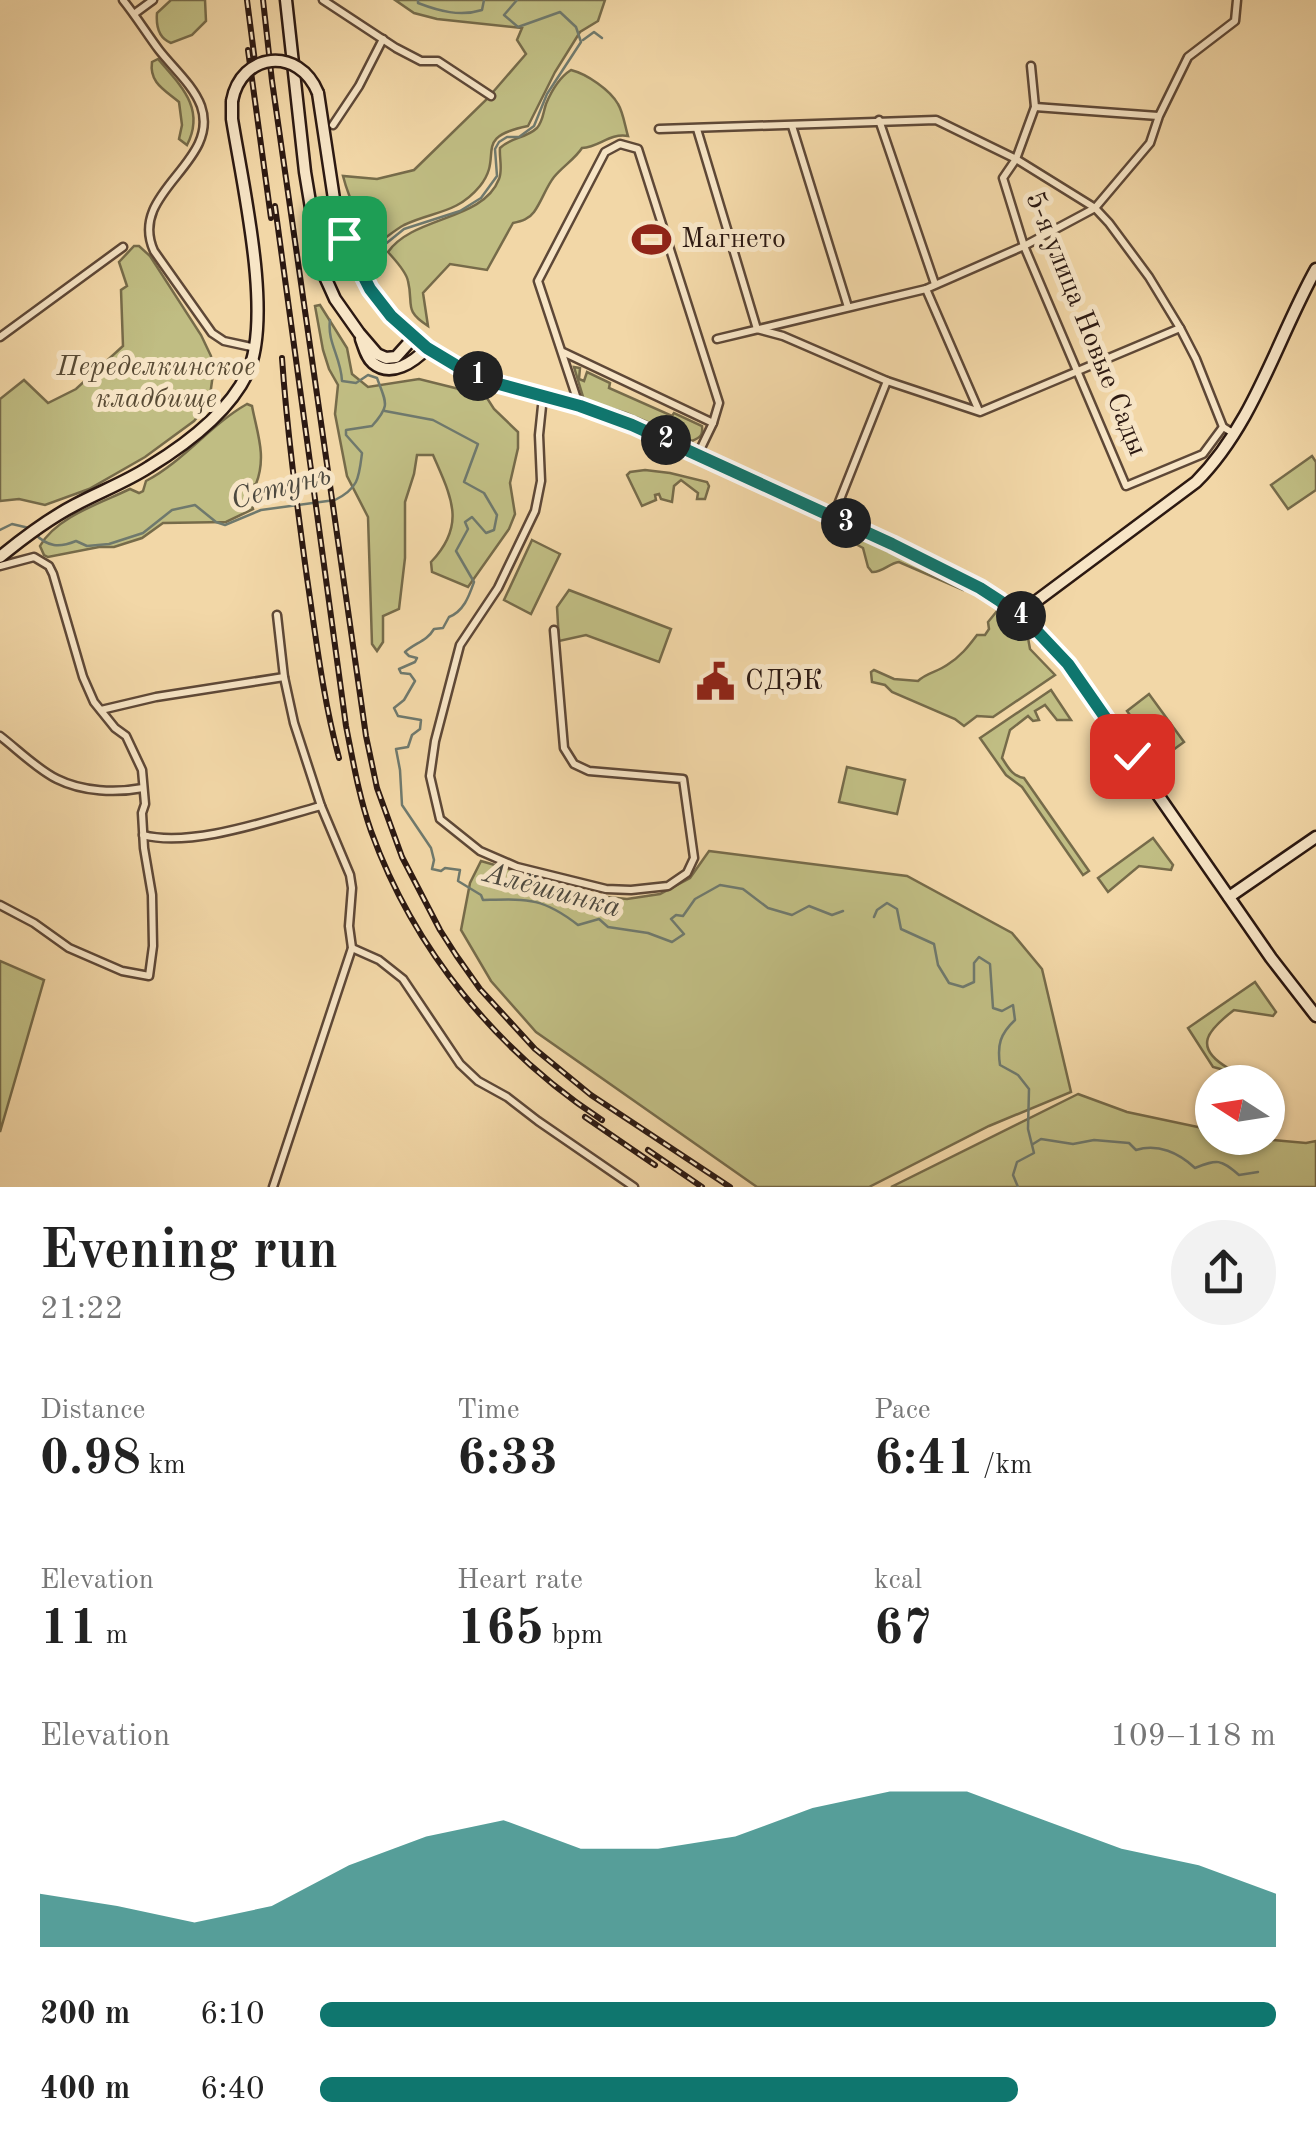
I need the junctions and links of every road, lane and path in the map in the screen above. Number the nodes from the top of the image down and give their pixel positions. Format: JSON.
{"nodes":[{"id":1,"x":123,"y":0,"type":"edge"},
{"id":2,"x":152,"y":0,"type":"edge"},
{"id":3,"x":286,"y":0,"type":"edge"},
{"id":4,"x":323,"y":0,"type":"edge"},
{"id":5,"x":1237,"y":0,"type":"edge"},
{"id":6,"x":134,"y":14,"type":"junction"},
{"id":7,"x":384,"y":38,"type":"junction"},
{"id":8,"x":1031,"y":66,"type":"dead end"},
{"id":9,"x":491,"y":96,"type":"dead end"},
{"id":10,"x":1035,"y":108,"type":"junction"},
{"id":11,"x":1159,"y":116,"type":"junction"},
{"id":12,"x":878,"y":120,"type":"junction"},
{"id":13,"x":333,"y":125,"type":"dead end"},
{"id":14,"x":792,"y":126,"type":"junction"},
{"id":15,"x":659,"y":129,"type":"dead end"},
{"id":16,"x":697,"y":129,"type":"junction"},
{"id":17,"x":1016,"y":159,"type":"junction"},
{"id":18,"x":1095,"y":208,"type":"junction"},
{"id":19,"x":1024,"y":246,"type":"junction"},
{"id":20,"x":123,"y":247,"type":"dead end"},
{"id":21,"x":1316,"y":269,"type":"edge"},
{"id":22,"x":936,"y":284,"type":"junction"},
{"id":23,"x":926,"y":289,"type":"junction"},
{"id":24,"x":848,"y":308,"type":"junction"},
{"id":25,"x":1180,"y":328,"type":"junction"},
{"id":26,"x":757,"y":329,"type":"junction"},
{"id":27,"x":359,"y":333,"type":"junction"},
{"id":28,"x":0,"y":336,"type":"edge"},
{"id":29,"x":414,"y":337,"type":"junction"},
{"id":30,"x":717,"y":338,"type":"dead end"},
{"id":31,"x":256,"y":348,"type":"junction"},
{"id":32,"x":427,"y":348,"type":"junction"},
{"id":33,"x":562,"y":352,"type":"junction"},
{"id":34,"x":1076,"y":370,"type":"junction"},
{"id":35,"x":570,"y":378,"type":"junction"},
{"id":36,"x":888,"y":380,"type":"junction"},
{"id":37,"x":556,"y":400,"type":"junction"},
{"id":38,"x":542,"y":406,"type":"dead end"},
{"id":39,"x":580,"y":406,"type":"junction"},
{"id":40,"x":980,"y":412,"type":"junction"},
{"id":41,"x":712,"y":423,"type":"junction"},
{"id":42,"x":1228,"y":430,"type":"junction"},
{"id":43,"x":698,"y":454,"type":"junction"},
{"id":44,"x":833,"y":516,"type":"junction"},
{"id":45,"x":0,"y":557,"type":"edge"},
{"id":46,"x":0,"y":566,"type":"edge"},
{"id":47,"x":1019,"y":614,"type":"junction"},
{"id":48,"x":276,"y":616,"type":"dead end"},
{"id":49,"x":554,"y":630,"type":"dead end"},
{"id":50,"x":284,"y":677,"type":"junction"},
{"id":51,"x":102,"y":710,"type":"junction"},
{"id":52,"x":0,"y":736,"type":"edge"},
{"id":53,"x":143,"y":788,"type":"junction"},
{"id":54,"x":322,"y":806,"type":"junction"},
{"id":55,"x":143,"y":835,"type":"junction"},
{"id":56,"x":1316,"y":836,"type":"edge"},
{"id":57,"x":1229,"y":897,"type":"junction"},
{"id":58,"x":0,"y":906,"type":"edge"},
{"id":59,"x":352,"y":948,"type":"junction"},
{"id":60,"x":1316,"y":1016,"type":"edge"},
{"id":61,"x":273,"y":1187,"type":"edge"},
{"id":62,"x":634,"y":1187,"type":"edge"}],
"edges":[{"from":1,"to":6,"type":"street"},
{"from":2,"to":6,"type":"street"},
{"from":3,"to":27,"type":"main road"},
{"from":4,"to":7,"type":"street"},
{"from":5,"to":11,"type":"street"},
{"from":6,"to":31,"type":"street"},
{"from":7,"to":9,"type":"street"},
{"from":7,"to":13,"type":"street"},
{"from":8,"to":10,"type":"street","name":"5-я улица Новые Сады"},
{"from":10,"to":11,"type":"street"},
{"from":10,"to":17,"type":"street","name":"5-я улица Новые Сады"},
{"from":11,"to":18,"type":"street"},
{"from":12,"to":14,"type":"street"},
{"from":12,"to":17,"type":"street"},
{"from":12,"to":22,"type":"street"},
{"from":14,"to":16,"type":"street"},
{"from":14,"to":24,"type":"street"},
{"from":15,"to":16,"type":"street"},
{"from":16,"to":26,"type":"street"},
{"from":17,"to":18,"type":"street"},
{"from":17,"to":19,"type":"street","name":"5-я улица Новые Сады"},
{"from":18,"to":19,"type":"street"},
{"from":18,"to":25,"type":"street"},
{"from":19,"to":22,"type":"street"},
{"from":19,"to":34,"type":"street","name":"5-я улица Новые Сады"},
{"from":20,"to":28,"type":"street"},
{"from":21,"to":42,"type":"main road"},
{"from":22,"to":23,"type":"street"},
{"from":23,"to":24,"type":"street"},
{"from":23,"to":40,"type":"street"},
{"from":24,"to":26,"type":"street"},
{"from":25,"to":34,"type":"street"},
{"from":25,"to":42,"type":"street"},
{"from":26,"to":30,"type":"street"},
{"from":26,"to":36,"type":"street"},
{"from":27,"to":29,"type":"main road"},
{"from":27,"to":32,"type":"main road"},
{"from":29,"to":31,"type":"main road","bridge":true},
{"from":29,"to":32,"type":"main road"},
{"from":31,"to":45,"type":"main road"},
{"from":32,"to":37,"type":"main road"},
{"from":33,"to":35,"type":"street"},
{"from":33,"to":41,"type":"street"},
{"from":33,"to":41,"type":"street"},
{"from":34,"to":40,"type":"street"},
{"from":34,"to":42,"type":"street","name":"5-я улица Новые Сады"},
{"from":35,"to":37,"type":"street"},
{"from":35,"to":39,"type":"street"},
{"from":36,"to":40,"type":"street"},
{"from":36,"to":44,"type":"street"},
{"from":37,"to":39,"type":"main road"},
{"from":38,"to":49,"type":"street"},
{"from":39,"to":43,"type":"main road"},
{"from":41,"to":43,"type":"street"},
{"from":42,"to":47,"type":"main road"},
{"from":43,"to":44,"type":"main road"},
{"from":44,"to":47,"type":"main road"},
{"from":46,"to":51,"type":"street"},
{"from":47,"to":57,"type":"main road"},
{"from":48,"to":50,"type":"street"},
{"from":50,"to":51,"type":"street"},
{"from":50,"to":54,"type":"street"},
{"from":51,"to":53,"type":"street"},
{"from":52,"to":53,"type":"street"},
{"from":53,"to":55,"type":"street"},
{"from":54,"to":55,"type":"street"},
{"from":54,"to":59,"type":"street"},
{"from":55,"to":58,"type":"street"},
{"from":56,"to":57,"type":"main road"},
{"from":57,"to":60,"type":"main road"},
{"from":59,"to":61,"type":"street"},
{"from":59,"to":62,"type":"street"}]}
